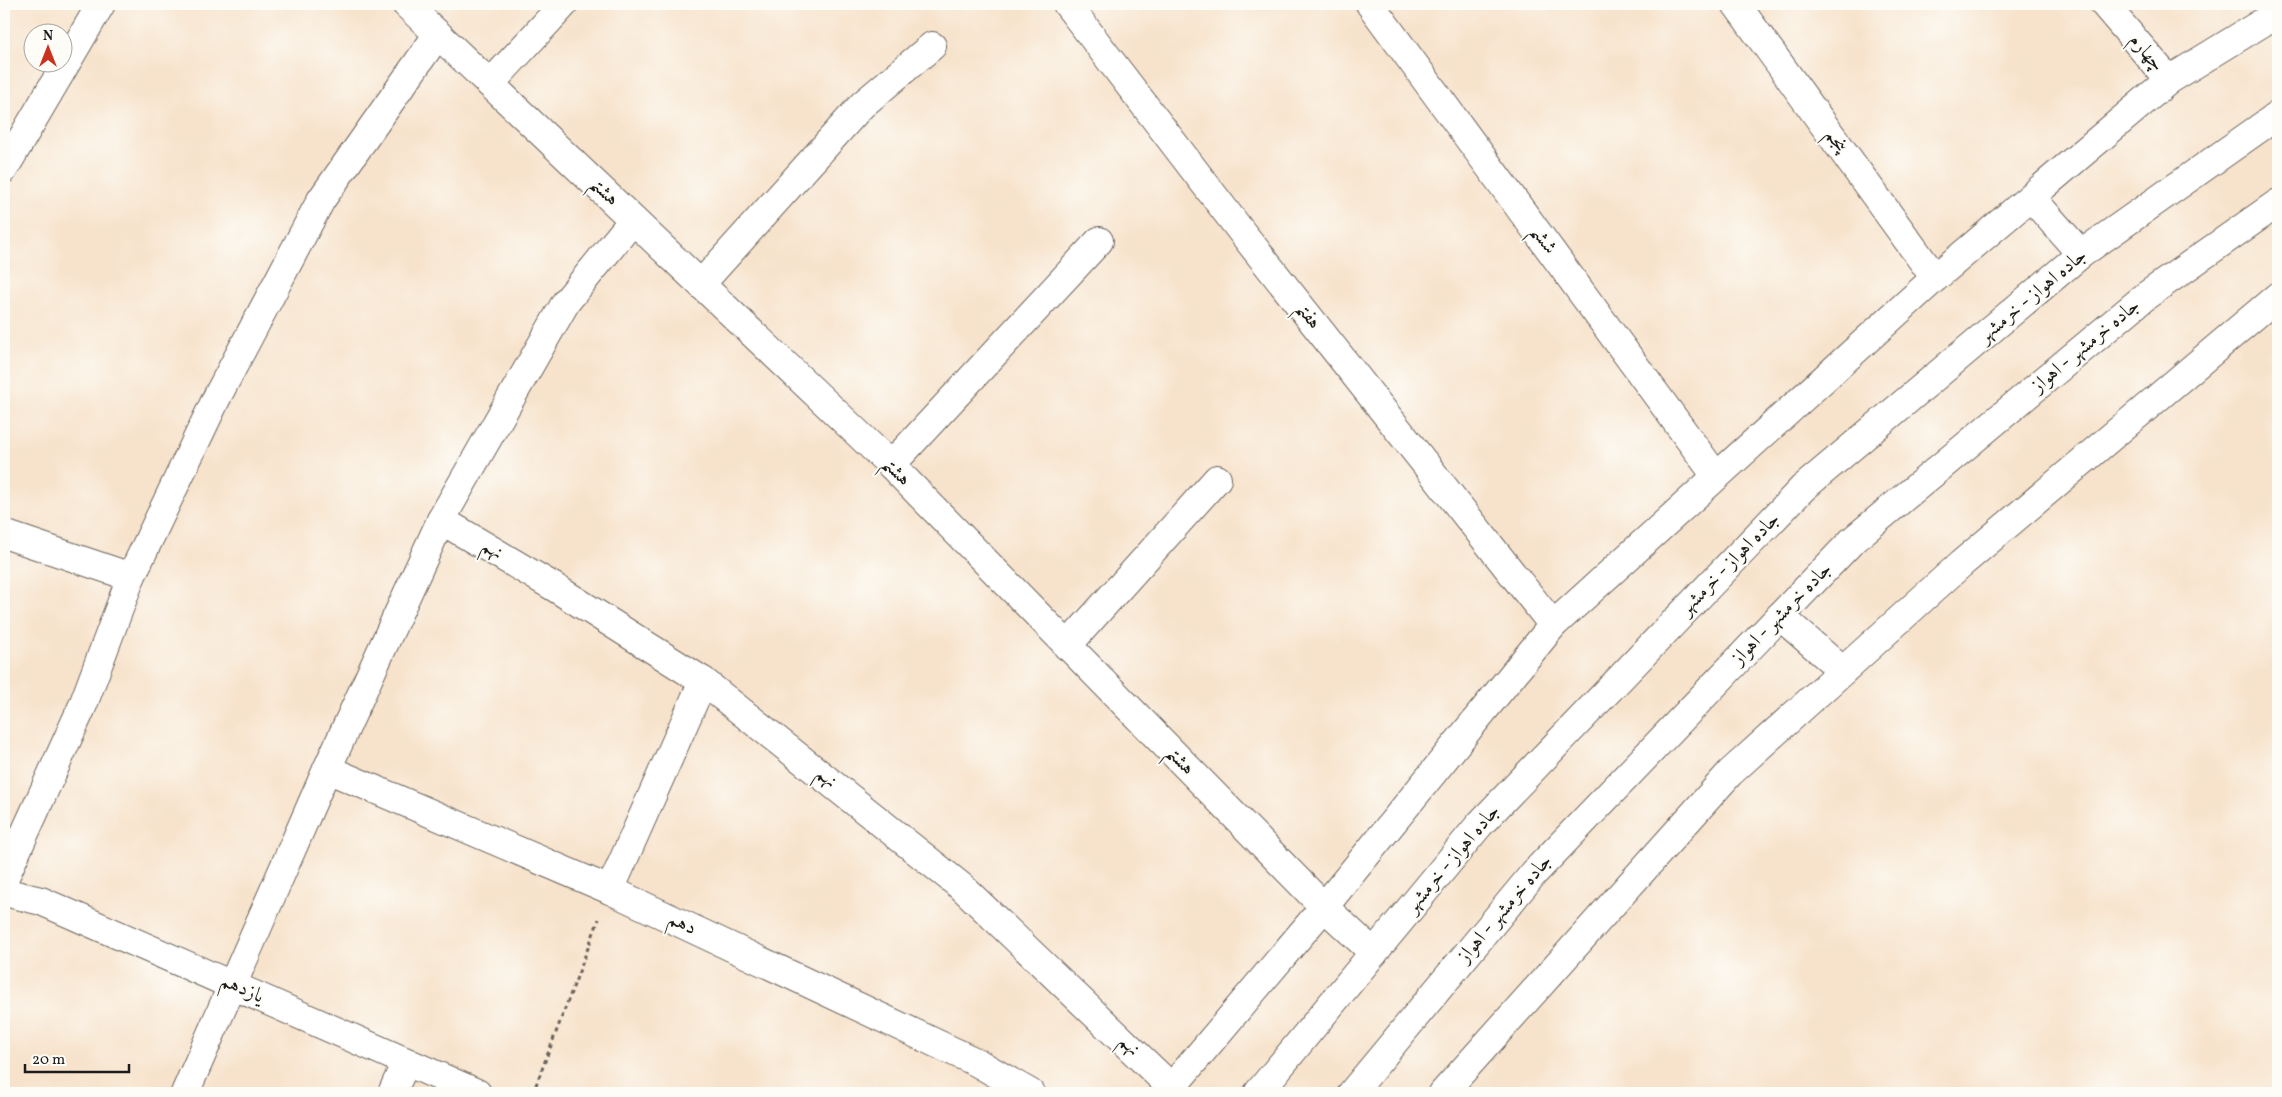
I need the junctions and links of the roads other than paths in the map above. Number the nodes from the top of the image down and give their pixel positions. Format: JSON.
{"nodes":[{"id":1,"x":101,"y":4,"type":"edge"},
{"id":2,"x":406,"y":4,"type":"edge"},
{"id":3,"x":564,"y":4,"type":"edge"},
{"id":4,"x":1067,"y":4,"type":"edge"},
{"id":5,"x":1370,"y":4,"type":"edge"},
{"id":6,"x":1736,"y":4,"type":"edge"},
{"id":7,"x":2104,"y":4,"type":"edge"},
{"id":8,"x":2278,"y":14,"type":"edge"},
{"id":9,"x":438,"y":34,"type":"junction"},
{"id":10,"x":932,"y":46,"type":"dead end"},
{"id":11,"x":2169,"y":80,"type":"junction"},
{"id":12,"x":490,"y":84,"type":"junction"},
{"id":13,"x":2278,"y":115,"type":"edge"},
{"id":14,"x":4,"y":169,"type":"edge"},
{"id":15,"x":2031,"y":197,"type":"junction"},
{"id":16,"x":2278,"y":203,"type":"edge"},
{"id":17,"x":633,"y":220,"type":"junction"},
{"id":18,"x":1099,"y":241,"type":"dead end"},
{"id":19,"x":2081,"y":254,"type":"junction"},
{"id":20,"x":1935,"y":278,"type":"junction"},
{"id":21,"x":701,"y":284,"type":"junction"},
{"id":22,"x":2278,"y":296,"type":"edge"},
{"id":23,"x":891,"y":465,"type":"junction"},
{"id":24,"x":1716,"y":476,"type":"junction"},
{"id":25,"x":1217,"y":480,"type":"dead end"},
{"id":26,"x":441,"y":520,"type":"junction"},
{"id":27,"x":4,"y":534,"type":"edge"},
{"id":28,"x":131,"y":577,"type":"junction"},
{"id":29,"x":1780,"y":616,"type":"junction"},
{"id":30,"x":1553,"y":625,"type":"junction"},
{"id":31,"x":1067,"y":646,"type":"junction"},
{"id":32,"x":1843,"y":671,"type":"junction"},
{"id":33,"x":703,"y":681,"type":"junction"},
{"id":34,"x":327,"y":769,"type":"junction"},
{"id":35,"x":4,"y":879,"type":"edge"},
{"id":36,"x":610,"y":890,"type":"junction"},
{"id":37,"x":4,"y":892,"type":"edge"},
{"id":38,"x":1324,"y":908,"type":"junction"},
{"id":39,"x":1374,"y":953,"type":"junction"},
{"id":40,"x":232,"y":985,"type":"junction"},
{"id":41,"x":406,"y":1062,"type":"junction"},
{"id":42,"x":1169,"y":1090,"type":"edge"},
{"id":43,"x":185,"y":1093,"type":"edge"},
{"id":44,"x":392,"y":1093,"type":"edge"},
{"id":45,"x":477,"y":1093,"type":"edge"},
{"id":46,"x":1030,"y":1093,"type":"edge"},
{"id":47,"x":1258,"y":1093,"type":"edge"},
{"id":48,"x":1352,"y":1093,"type":"edge"},
{"id":49,"x":1443,"y":1093,"type":"edge"}],
"edges":[{"from":1,"to":14,"type":"main road"},
{"from":2,"to":9,"type":"main road","name":"هشتم"},
{"from":3,"to":12,"type":"main road"},
{"from":4,"to":30,"type":"main road","name":"هفتم"},
{"from":5,"to":24,"type":"main road","name":"ششم"},
{"from":6,"to":20,"type":"main road","name":"پنجم"},
{"from":7,"to":11,"type":"main road","name":"چهارم"},
{"from":8,"to":11,"type":"main road"},
{"from":9,"to":12,"type":"main road","name":"هشتم"},
{"from":9,"to":28,"type":"main road"},
{"from":10,"to":21,"type":"main road"},
{"from":11,"to":15,"type":"main road"},
{"from":12,"to":17,"type":"main road","name":"هشتم"},
{"from":13,"to":19,"type":"main road","name":"جاده اهواز - خرمشهر"},
{"from":15,"to":19,"type":"main road"},
{"from":15,"to":20,"type":"main road"},
{"from":16,"to":29,"type":"main road","name":"جاده خرمشهر - اهواز"},
{"from":17,"to":21,"type":"main road","name":"هشتم"},
{"from":17,"to":26,"type":"main road"},
{"from":18,"to":23,"type":"main road"},
{"from":19,"to":39,"type":"main road","name":"جاده اهواز - خرمشهر"},
{"from":20,"to":24,"type":"main road"},
{"from":21,"to":23,"type":"main road","name":"هشتم"},
{"from":22,"to":32,"type":"main road"},
{"from":23,"to":31,"type":"main road","name":"هشتم"},
{"from":24,"to":30,"type":"main road"},
{"from":25,"to":31,"type":"main road"},
{"from":26,"to":33,"type":"main road","name":"نهم"},
{"from":26,"to":34,"type":"main road"},
{"from":27,"to":28,"type":"main road"},
{"from":28,"to":35,"type":"main road"},
{"from":29,"to":32,"type":"main road"},
{"from":29,"to":48,"type":"main road","name":"جاده خرمشهر - اهواز"},
{"from":30,"to":38,"type":"main road"},
{"from":31,"to":38,"type":"main road","name":"هشتم"},
{"from":32,"to":49,"type":"main road"},
{"from":33,"to":36,"type":"main road"},
{"from":33,"to":42,"type":"main road","name":"نهم"},
{"from":34,"to":36,"type":"main road","name":"دهم"},
{"from":34,"to":40,"type":"main road"},
{"from":36,"to":46,"type":"main road","name":"دهم"},
{"from":37,"to":40,"type":"main road","name":"یازدهم"},
{"from":38,"to":39,"type":"main road","name":"هشتم"},
{"from":38,"to":42,"type":"main road"},
{"from":39,"to":47,"type":"main road","name":"جاده اهواز - خرمشهر"},
{"from":40,"to":41,"type":"main road","name":"یازدهم"},
{"from":40,"to":43,"type":"main road"},
{"from":41,"to":44,"type":"main road"},
{"from":41,"to":45,"type":"main road","name":"یازدهم"}]}
